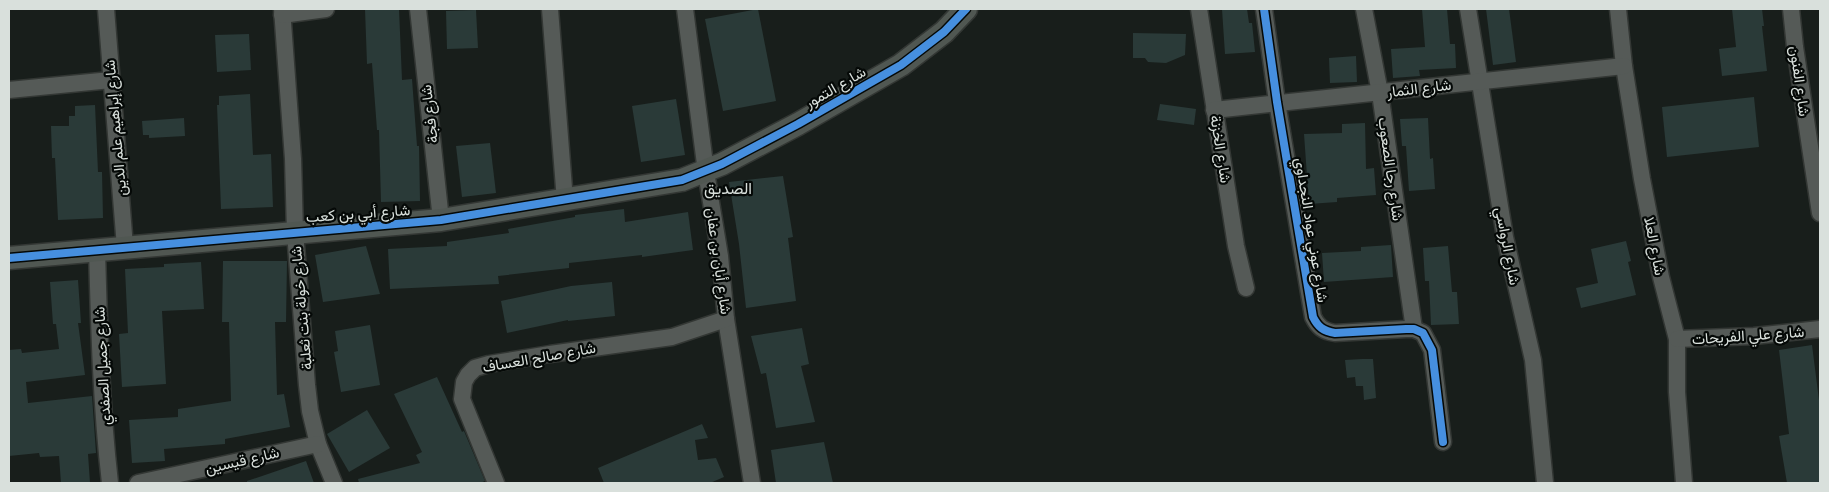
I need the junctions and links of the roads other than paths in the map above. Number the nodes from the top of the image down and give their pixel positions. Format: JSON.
{"nodes":[{"id":1,"x":106,"y":9,"type":"edge"},
{"id":2,"x":326,"y":9,"type":"edge"},
{"id":3,"x":418,"y":9,"type":"edge"},
{"id":4,"x":550,"y":9,"type":"edge"},
{"id":5,"x":685,"y":9,"type":"edge"},
{"id":6,"x":966,"y":9,"type":"edge"},
{"id":7,"x":1199,"y":9,"type":"edge"},
{"id":8,"x":1264,"y":9,"type":"edge"},
{"id":9,"x":1364,"y":9,"type":"edge"},
{"id":10,"x":1468,"y":9,"type":"edge"},
{"id":11,"x":1618,"y":9,"type":"edge"},
{"id":12,"x":1790,"y":9,"type":"edge"},
{"id":13,"x":282,"y":12,"type":"edge"},
{"id":14,"x":1624,"y":66,"type":"junction"},
{"id":15,"x":112,"y":80,"type":"junction"},
{"id":16,"x":1481,"y":81,"type":"junction"},
{"id":17,"x":9,"y":90,"type":"edge"},
{"id":18,"x":1380,"y":93,"type":"junction"},
{"id":19,"x":1277,"y":102,"type":"junction"},
{"id":20,"x":1214,"y":110,"type":"junction"},
{"id":21,"x":706,"y":172,"type":"junction"},
{"id":22,"x":565,"y":201,"type":"junction"},
{"id":23,"x":1820,"y":213,"type":"edge"},
{"id":24,"x":441,"y":220,"type":"junction"},
{"id":25,"x":295,"y":232,"type":"junction"},
{"id":26,"x":125,"y":247,"type":"junction"},
{"id":27,"x":97,"y":249,"type":"junction"},
{"id":28,"x":9,"y":258,"type":"edge"},
{"id":29,"x":1246,"y":288,"type":"dead end"},
{"id":30,"x":726,"y":319,"type":"junction"},
{"id":31,"x":1414,"y":329,"type":"junction"},
{"id":32,"x":1820,"y":329,"type":"edge"},
{"id":33,"x":1677,"y":339,"type":"junction"},
{"id":34,"x":1443,"y":442,"type":"dead end"},
{"id":35,"x":318,"y":444,"type":"junction"},
{"id":36,"x":110,"y":483,"type":"edge"},
{"id":37,"x":138,"y":483,"type":"edge"},
{"id":38,"x":334,"y":483,"type":"edge"},
{"id":39,"x":496,"y":483,"type":"edge"},
{"id":40,"x":752,"y":483,"type":"edge"},
{"id":41,"x":1545,"y":483,"type":"edge"},
{"id":42,"x":1684,"y":483,"type":"edge"}],
"edges":[{"from":1,"to":15,"type":"street","name":"شارع إبراهيم علم الدين"},
{"from":2,"to":13,"type":"street"},
{"from":3,"to":24,"type":"street","name":"شارع فجة"},
{"from":4,"to":22,"type":"street"},
{"from":5,"to":21,"type":"street","name":"شارع أبان بن عفان"},
{"from":6,"to":21,"type":"street","name":"شارع التمور"},
{"from":7,"to":20,"type":"street","name":"شارع الخزنة"},
{"from":8,"to":19,"type":"street","name":"شارع عوني عواد النجداوي"},
{"from":9,"to":18,"type":"street","name":"شارع رجا الصعوب"},
{"from":10,"to":16,"type":"street","name":"شارع الرواسي"},
{"from":11,"to":14,"type":"street","name":"شارع العلا"},
{"from":12,"to":23,"type":"street","name":"شارع الفنون"},
{"from":13,"to":25,"type":"street","name":"شارع خولة بنت ثعلبة"},
{"from":14,"to":16,"type":"street","name":"شارع الثمار"},
{"from":14,"to":33,"type":"street","name":"شارع العلا"},
{"from":15,"to":17,"type":"street"},
{"from":15,"to":26,"type":"street","name":"شارع إبراهيم علم الدين"},
{"from":16,"to":18,"type":"street","name":"شارع الثمار"},
{"from":16,"to":41,"type":"street","name":"شارع الرواسي"},
{"from":18,"to":19,"type":"street","name":"شارع الثمار"},
{"from":18,"to":31,"type":"street","name":"شارع رجا الصعوب"},
{"from":19,"to":20,"type":"street","name":"شارع الثمار"},
{"from":19,"to":31,"type":"street","name":"شارع عوني عواد النجداوي"},
{"from":20,"to":29,"type":"street","name":"شارع الخزنة"},
{"from":21,"to":22,"type":"street","name":"شارع أبي بن كعب"},
{"from":21,"to":30,"type":"street","name":"شارع أبان بن عفان"},
{"from":22,"to":24,"type":"street","name":"شارع أبي بن كعب"},
{"from":24,"to":25,"type":"street","name":"شارع أبي بن كعب"},
{"from":25,"to":26,"type":"street","name":"شارع أبي بن كعب"},
{"from":25,"to":35,"type":"street","name":"شارع خولة بنت ثعلبة"},
{"from":26,"to":27,"type":"street","name":"شارع أبي بن كعب"},
{"from":27,"to":28,"type":"street","name":"شارع أبي بن كعب"},
{"from":27,"to":36,"type":"street","name":"شارع جميل الصفدي"},
{"from":30,"to":39,"type":"street","name":"شارع صالح العساف"},
{"from":30,"to":40,"type":"street","name":"شارع أبان بن عفان"},
{"from":31,"to":34,"type":"street"},
{"from":32,"to":33,"type":"street","name":"شارع علي الفريحات"},
{"from":33,"to":42,"type":"street","name":"شارع العلا"},
{"from":35,"to":37,"type":"street","name":"شارع قيسين"},
{"from":35,"to":38,"type":"street","name":"شارع خولة بنت ثعلبة"}]}
